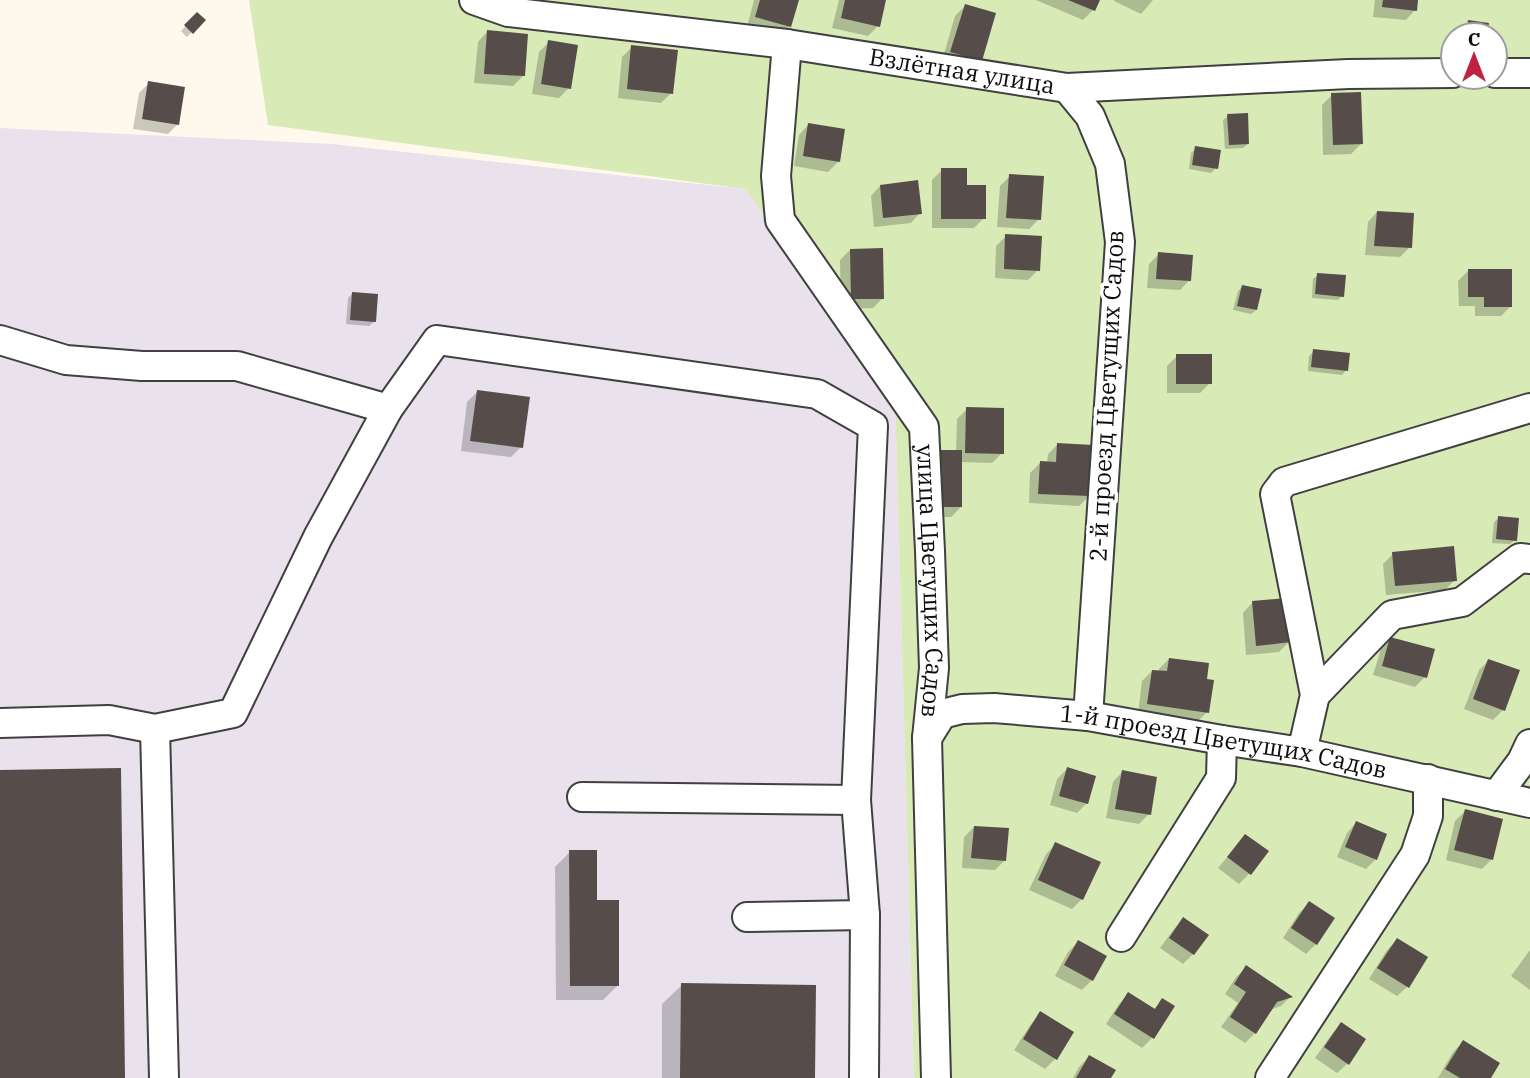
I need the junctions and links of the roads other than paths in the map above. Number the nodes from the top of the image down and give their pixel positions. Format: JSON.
{"nodes":[{"id":1,"x":474,"y":0,"type":"edge"},
{"id":2,"x":787,"y":44,"type":"junction"},
{"id":3,"x":1509,"y":73,"type":"edge"},
{"id":4,"x":1530,"y":73,"type":"edge"},
{"id":5,"x":1439,"y":74,"type":"edge"},
{"id":6,"x":1067,"y":88,"type":"junction"},
{"id":7,"x":0,"y":340,"type":"edge"},
{"id":8,"x":1530,"y":408,"type":"edge"},
{"id":9,"x":388,"y":409,"type":"junction"},
{"id":10,"x":1530,"y":559,"type":"edge"},
{"id":11,"x":1315,"y":695,"type":"junction"},
{"id":12,"x":1088,"y":716,"type":"junction"},
{"id":13,"x":0,"y":723,"type":"edge"},
{"id":14,"x":155,"y":729,"type":"junction"},
{"id":15,"x":927,"y":738,"type":"junction"},
{"id":16,"x":1222,"y":740,"type":"junction"},
{"id":17,"x":1530,"y":744,"type":"edge"},
{"id":18,"x":1301,"y":752,"type":"junction"},
{"id":19,"x":1427,"y":779,"type":"junction"},
{"id":20,"x":1496,"y":796,"type":"junction"},
{"id":21,"x":582,"y":797,"type":"dead end"},
{"id":22,"x":856,"y":800,"type":"junction"},
{"id":23,"x":1530,"y":803,"type":"edge"},
{"id":24,"x":864,"y":915,"type":"junction"},
{"id":25,"x":747,"y":917,"type":"dead end"},
{"id":26,"x":1121,"y":937,"type":"dead end"},
{"id":27,"x":164,"y":1078,"type":"edge"},
{"id":28,"x":864,"y":1078,"type":"edge"},
{"id":29,"x":936,"y":1078,"type":"edge"},
{"id":30,"x":1270,"y":1078,"type":"edge"}],
"edges":[{"from":1,"to":2,"type":"street","name":"Взлётная улица"},
{"from":2,"to":6,"type":"street","name":"Взлётная улица"},
{"from":2,"to":15,"type":"street","name":"улица Цветущих Садов"},
{"from":3,"to":4,"type":"street"},
{"from":5,"to":6,"type":"street","name":"Взлётная улица"},
{"from":6,"to":12,"type":"street","name":"2-й проезд Цветущих Садов"},
{"from":7,"to":9,"type":"street"},
{"from":8,"to":11,"type":"street"},
{"from":9,"to":14,"type":"street"},
{"from":9,"to":22,"type":"street"},
{"from":10,"to":11,"type":"street"},
{"from":11,"to":18,"type":"street"},
{"from":12,"to":15,"type":"street","name":"1-й проезд Цветущих Садов"},
{"from":12,"to":16,"type":"street","name":"1-й проезд Цветущих Садов"},
{"from":13,"to":14,"type":"street"},
{"from":14,"to":27,"type":"street"},
{"from":15,"to":29,"type":"street","name":"улица Цветущих Садов"},
{"from":16,"to":18,"type":"street","name":"1-й проезд Цветущих Садов"},
{"from":16,"to":26,"type":"street"},
{"from":17,"to":20,"type":"street"},
{"from":18,"to":19,"type":"street","name":"1-й проезд Цветущих Садов"},
{"from":19,"to":20,"type":"street","name":"1-й проезд Цветущих Садов"},
{"from":19,"to":30,"type":"street"},
{"from":20,"to":23,"type":"street","name":"1-й проезд Цветущих Садов"},
{"from":21,"to":22,"type":"street"},
{"from":22,"to":24,"type":"street"},
{"from":24,"to":25,"type":"street"},
{"from":24,"to":28,"type":"street"}]}
